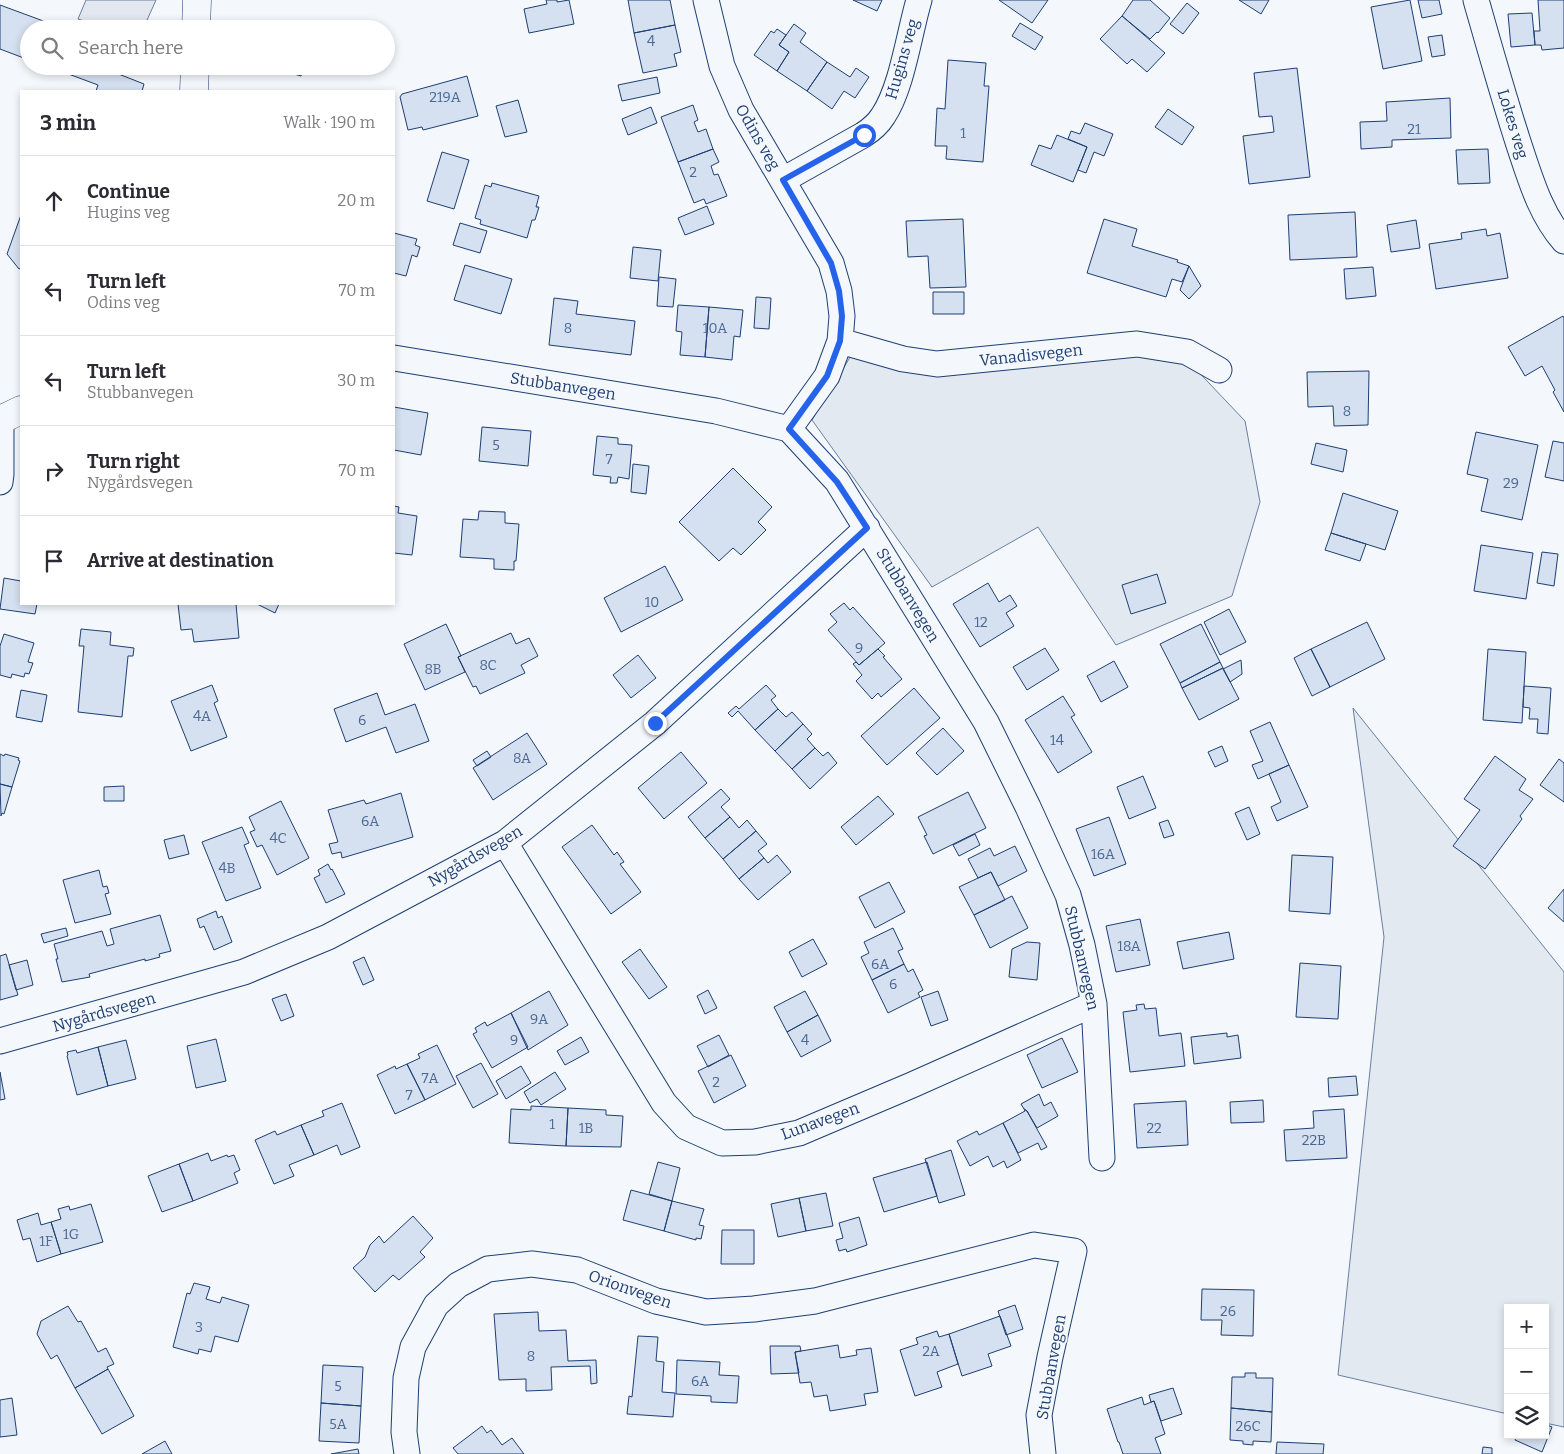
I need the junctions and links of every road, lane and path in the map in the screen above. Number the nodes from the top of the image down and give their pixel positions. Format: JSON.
{"nodes":[{"id":1,"x":197,"y":0,"type":"edge"},
{"id":2,"x":706,"y":0,"type":"edge"},
{"id":3,"x":919,"y":0,"type":"edge"},
{"id":4,"x":1476,"y":0,"type":"edge"},
{"id":5,"x":196,"y":20,"type":"edge"},
{"id":6,"x":194,"y":75,"type":"edge"},
{"id":7,"x":194,"y":90,"type":"edge"},
{"id":8,"x":783,"y":180,"type":"junction"},
{"id":9,"x":1564,"y":241,"type":"edge"},
{"id":10,"x":840,"y":341,"type":"junction"},
{"id":11,"x":395,"y":358,"type":"edge"},
{"id":12,"x":1220,"y":370,"type":"dead end"},
{"id":13,"x":8,"y":417,"type":"edge"},
{"id":14,"x":789,"y":429,"type":"junction"},
{"id":15,"x":0,"y":482,"type":"edge"},
{"id":16,"x":867,"y":528,"type":"junction"},
{"id":17,"x":505,"y":843,"type":"junction"},
{"id":18,"x":1094,"y":1004,"type":"junction"},
{"id":19,"x":0,"y":1041,"type":"edge"},
{"id":20,"x":1102,"y":1158,"type":"dead end"},
{"id":21,"x":1074,"y":1251,"type":"joint"},
{"id":22,"x":408,"y":1454,"type":"edge"},
{"id":23,"x":1043,"y":1454,"type":"edge"}],
"edges":[{"from":1,"to":5,"type":"street"},
{"from":2,"to":8,"type":"street","name":"Odins veg"},
{"from":3,"to":8,"type":"street","name":"Hugins veg"},
{"from":4,"to":9,"type":"street","name":"Lokes veg"},
{"from":6,"to":7,"type":"street"},
{"from":8,"to":10,"type":"street","name":"Odins veg"},
{"from":10,"to":12,"type":"street","name":"Vanadisvegen"},
{"from":10,"to":14,"type":"street","name":"Odins veg"},
{"from":11,"to":14,"type":"street","name":"Stubbanvegen"},
{"from":13,"to":15,"type":"street"},
{"from":14,"to":16,"type":"street","name":"Stubbanvegen"},
{"from":16,"to":17,"type":"street","name":"Nygårdsvegen"},
{"from":16,"to":18,"type":"street","name":"Stubbanvegen"},
{"from":17,"to":18,"type":"street","name":"Lunavegen"},
{"from":17,"to":19,"type":"street","name":"Nygårdsvegen"},
{"from":18,"to":20,"type":"street","name":"Stubbanvegen"},
{"from":21,"to":22,"type":"street","name":"Orionvegen"},
{"from":21,"to":23,"type":"street","name":"Stubbanvegen"}]}
